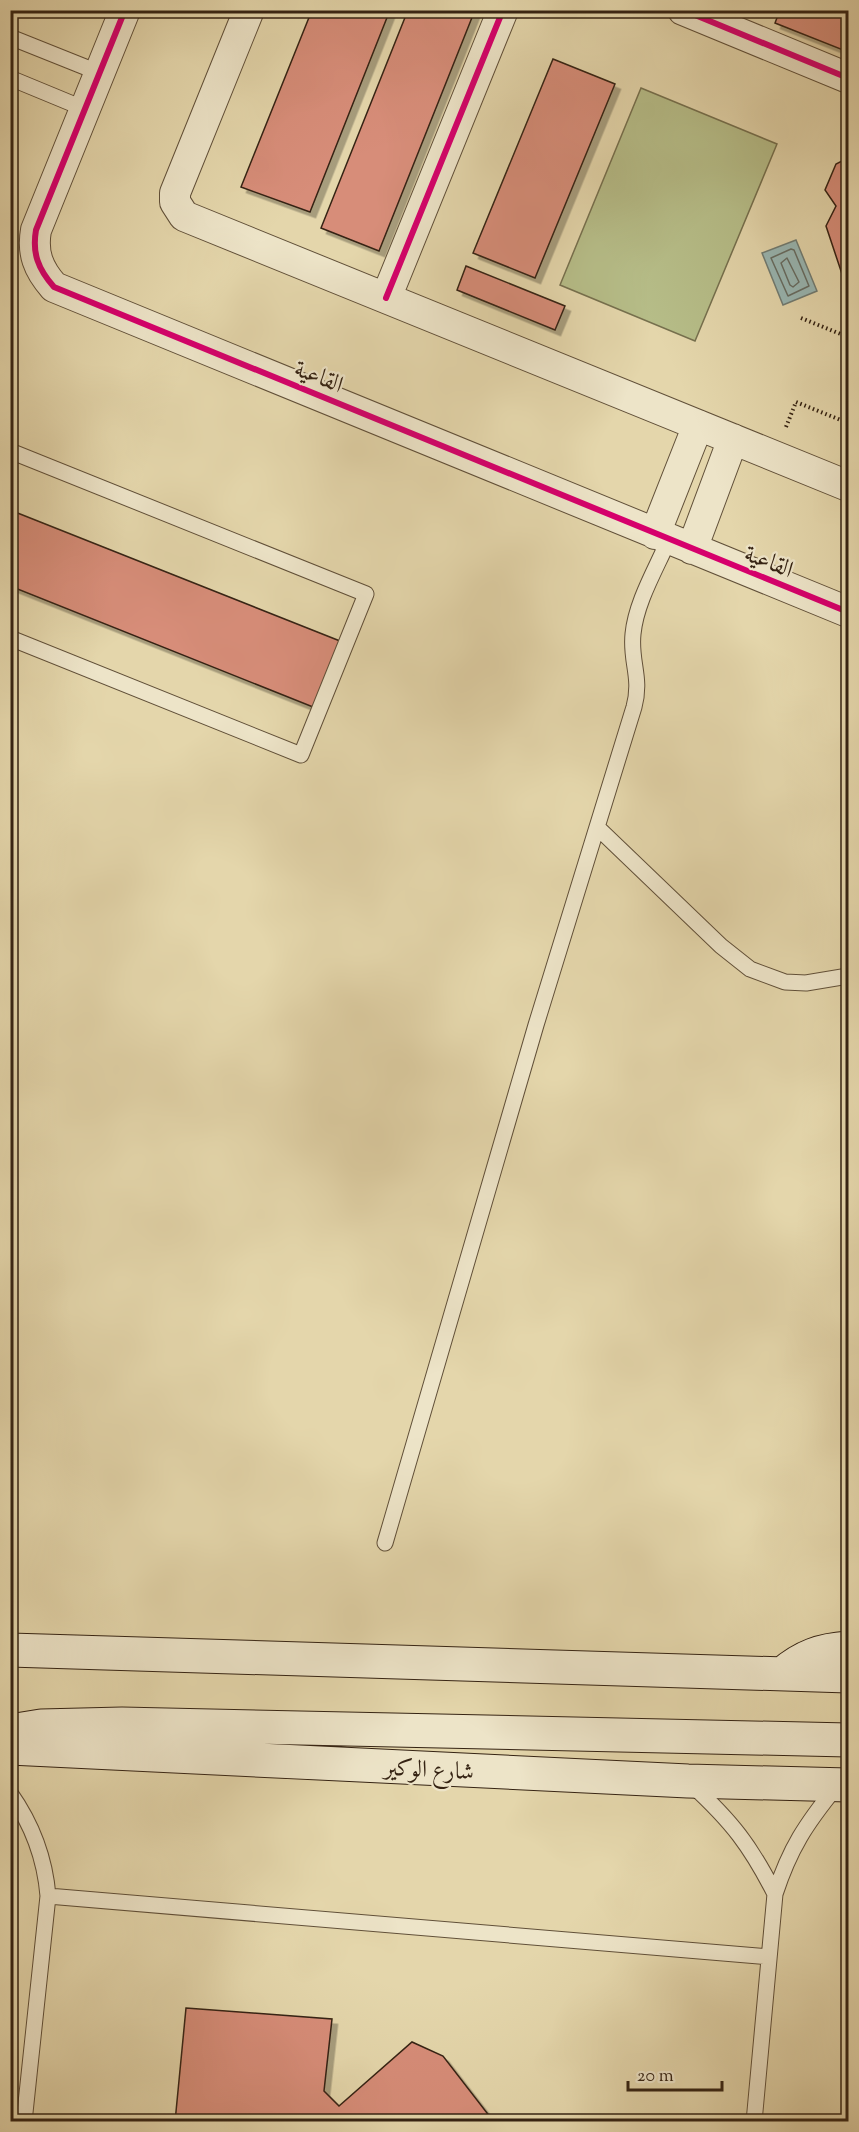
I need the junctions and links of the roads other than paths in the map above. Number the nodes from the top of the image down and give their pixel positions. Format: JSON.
{"nodes":[{"id":1,"x":125,"y":10,"type":"edge"},
{"id":2,"x":249,"y":10,"type":"edge"},
{"id":3,"x":503,"y":10,"type":"edge"},
{"id":4,"x":683,"y":10,"type":"edge"},
{"id":5,"x":10,"y":37,"type":"edge"},
{"id":6,"x":100,"y":73,"type":"junction"},
{"id":7,"x":10,"y":78,"type":"edge"},
{"id":8,"x":849,"y":78,"type":"edge"},
{"id":9,"x":85,"y":109,"type":"junction"},
{"id":10,"x":386,"y":298,"type":"junction"},
{"id":11,"x":698,"y":425,"type":"junction"},
{"id":12,"x":733,"y":439,"type":"junction"},
{"id":13,"x":10,"y":451,"type":"edge"},
{"id":14,"x":849,"y":486,"type":"edge"},
{"id":15,"x":672,"y":540,"type":"junction"},
{"id":16,"x":849,"y":612,"type":"edge"},
{"id":17,"x":10,"y":638,"type":"edge"},
{"id":18,"x":598,"y":828,"type":"junction"},
{"id":19,"x":849,"y":976,"type":"edge"},
{"id":20,"x":385,"y":1543,"type":"dead end"},
{"id":21,"x":849,"y":1648,"type":"edge"},
{"id":22,"x":10,"y":1650,"type":"edge"},
{"id":23,"x":782,"y":1674,"type":"junction"},
{"id":24,"x":849,"y":1676,"type":"edge"},
{"id":25,"x":10,"y":1731,"type":"edge"},
{"id":26,"x":849,"y":1740,"type":"edge"},
{"id":27,"x":10,"y":1749,"type":"edge"},
{"id":28,"x":688,"y":1781,"type":"junction"},
{"id":29,"x":843,"y":1785,"type":"edge"},
{"id":30,"x":10,"y":1793,"type":"edge"},
{"id":31,"x":775,"y":1894,"type":"junction"},
{"id":32,"x":48,"y":1896,"type":"junction"},
{"id":33,"x":769,"y":1957,"type":"junction"},
{"id":34,"x":24,"y":2121,"type":"edge"},
{"id":35,"x":754,"y":2121,"type":"edge"}],
"edges":[{"from":1,"to":6,"type":"street","name":"القاعية"},
{"from":2,"to":10,"type":"street"},
{"from":3,"to":10,"type":"street"},
{"from":4,"to":8,"type":"street"},
{"from":5,"to":6,"type":"lane"},
{"from":6,"to":9,"type":"street","name":"القاعية"},
{"from":7,"to":9,"type":"lane"},
{"from":9,"to":15,"type":"street","name":"القاعية"},
{"from":10,"to":11,"type":"street"},
{"from":11,"to":12,"type":"street"},
{"from":11,"to":15,"type":"street"},
{"from":12,"to":14,"type":"street"},
{"from":12,"to":15,"type":"street"},
{"from":13,"to":17,"type":"lane"},
{"from":15,"to":16,"type":"street","name":"القاعية"},
{"from":15,"to":18,"type":"lane"},
{"from":18,"to":19,"type":"lane"},
{"from":18,"to":20,"type":"lane"},
{"from":21,"to":23,"type":"main road"},
{"from":22,"to":23,"type":"main road"},
{"from":23,"to":24,"type":"main road"},
{"from":25,"to":26,"type":"main road"},
{"from":27,"to":28,"type":"main road","name":"شارع الوكير"},
{"from":28,"to":29,"type":"main road","name":"شارع الوكير"},
{"from":28,"to":31,"type":"lane"},
{"from":29,"to":31,"type":"lane"},
{"from":30,"to":32,"type":"lane"},
{"from":31,"to":33,"type":"lane"},
{"from":32,"to":33,"type":"lane"},
{"from":32,"to":34,"type":"lane"},
{"from":33,"to":35,"type":"lane"}]}
